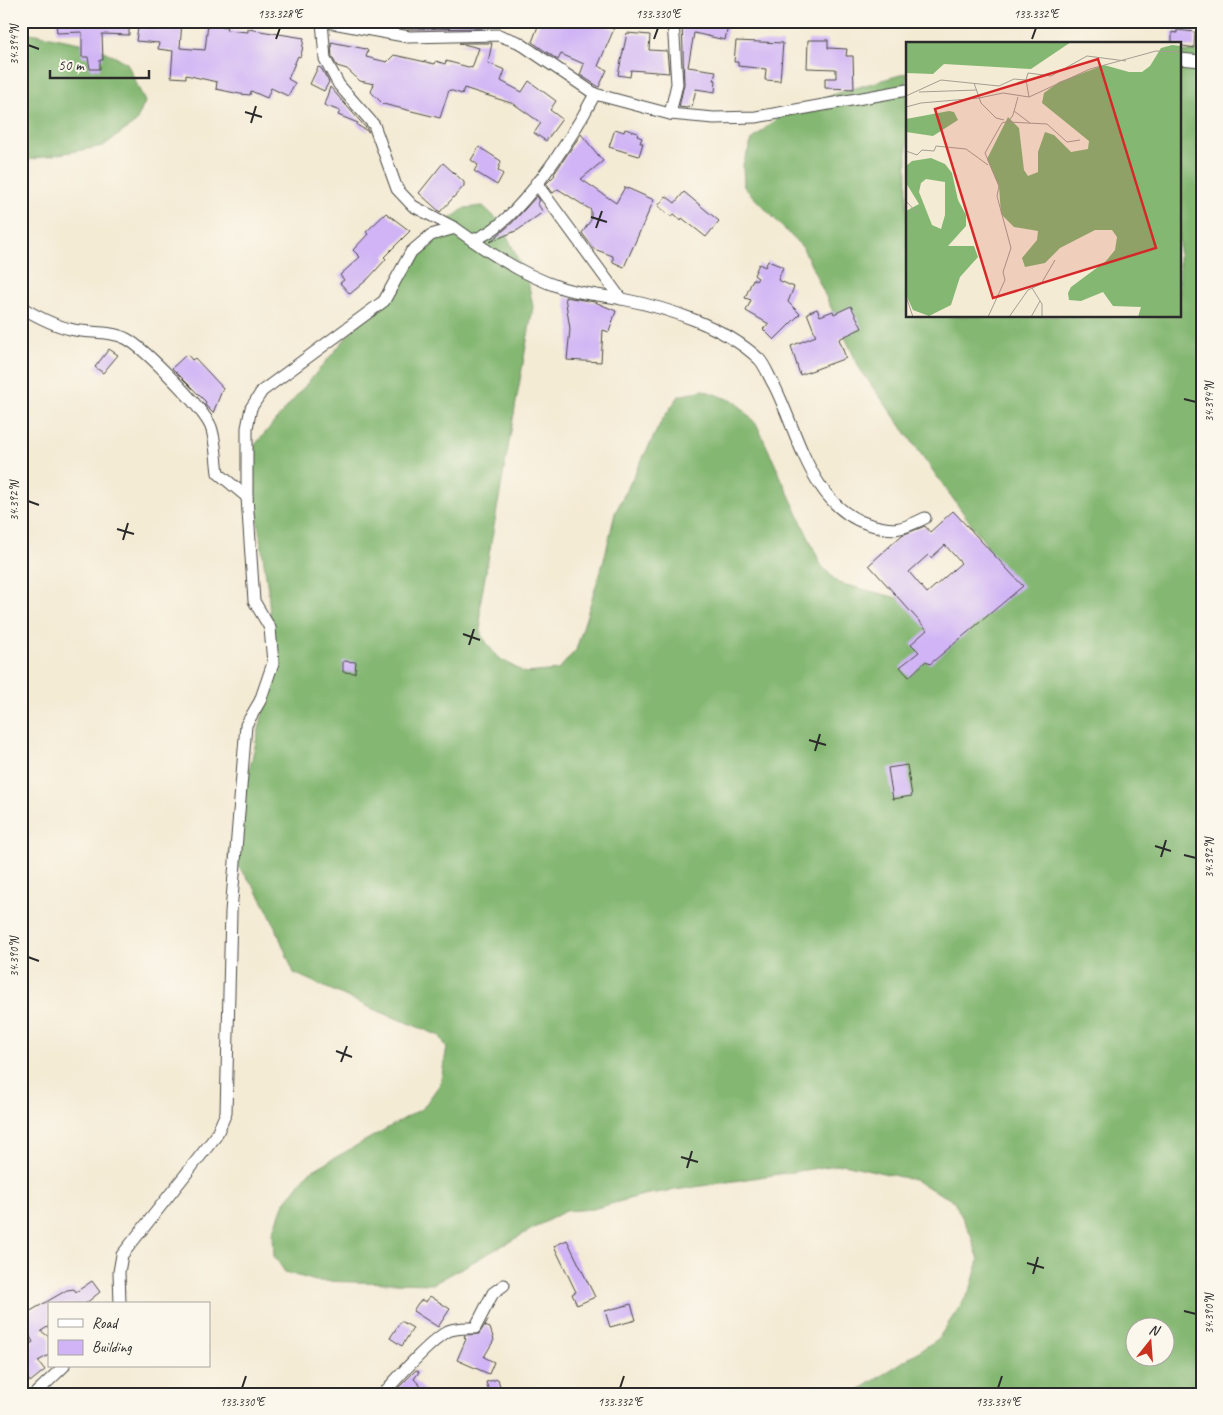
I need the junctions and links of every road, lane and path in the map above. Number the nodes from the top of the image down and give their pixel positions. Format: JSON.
{"nodes":[{"id":1,"x":673,"y":21,"type":"edge"},
{"id":2,"x":1180,"y":59,"type":"edge"},
{"id":3,"x":1202,"y":61,"type":"edge"},
{"id":4,"x":906,"y":90,"type":"edge"},
{"id":5,"x":594,"y":94,"type":"junction"},
{"id":6,"x":670,"y":114,"type":"junction"},
{"id":7,"x":536,"y":183,"type":"junction"},
{"id":8,"x":454,"y":228,"type":"junction"},
{"id":9,"x":472,"y":240,"type":"junction"},
{"id":10,"x":621,"y":298,"type":"junction"},
{"id":11,"x":21,"y":307,"type":"edge"},
{"id":12,"x":247,"y":497,"type":"junction"},
{"id":13,"x":925,"y":518,"type":"dead end"},
{"id":14,"x":504,"y":1285,"type":"dead end"},
{"id":15,"x":120,"y":1302,"type":"edge"},
{"id":16,"x":62,"y":1368,"type":"edge"},
{"id":17,"x":35,"y":1394,"type":"edge"},
{"id":18,"x":383,"y":1394,"type":"edge"}],
"edges":[{"from":1,"to":6,"type":"street"},
{"from":2,"to":3,"type":"street"},
{"from":4,"to":6,"type":"street"},
{"from":5,"to":6,"type":"street"},
{"from":5,"to":7,"type":"street"},
{"from":5,"to":8,"type":"street"},
{"from":7,"to":9,"type":"street"},
{"from":7,"to":10,"type":"street"},
{"from":8,"to":9,"type":"street"},
{"from":8,"to":12,"type":"street"},
{"from":9,"to":10,"type":"street"},
{"from":10,"to":13,"type":"street"},
{"from":11,"to":12,"type":"street"},
{"from":12,"to":15,"type":"street"},
{"from":14,"to":18,"type":"street"},
{"from":16,"to":17,"type":"street"}]}
